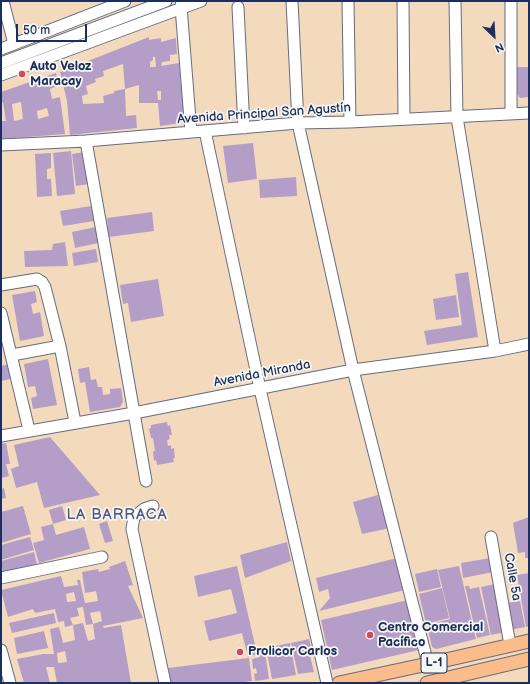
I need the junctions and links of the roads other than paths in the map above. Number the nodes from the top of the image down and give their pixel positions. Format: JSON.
{"nodes":[{"id":1,"x":3,"y":1,"type":"edge"},
{"id":2,"x":125,"y":1,"type":"edge"},
{"id":3,"x":166,"y":1,"type":"edge"},
{"id":4,"x":201,"y":1,"type":"edge"},
{"id":5,"x":292,"y":1,"type":"edge"},
{"id":6,"x":348,"y":1,"type":"edge"},
{"id":7,"x":403,"y":1,"type":"edge"},
{"id":8,"x":455,"y":1,"type":"edge"},
{"id":9,"x":511,"y":1,"type":"edge"},
{"id":10,"x":182,"y":4,"type":"edge"},
{"id":11,"x":98,"y":6,"type":"edge"},
{"id":12,"x":238,"y":6,"type":"dead end"},
{"id":13,"x":14,"y":44,"type":"junction"},
{"id":14,"x":1,"y":49,"type":"edge"},
{"id":15,"x":1,"y":63,"type":"edge"},
{"id":16,"x":1,"y":76,"type":"edge"},
{"id":17,"x":529,"y":113,"type":"edge"},
{"id":18,"x":511,"y":114,"type":"junction"},
{"id":19,"x":457,"y":117,"type":"junction"},
{"id":20,"x":404,"y":119,"type":"junction"},
{"id":21,"x":350,"y":122,"type":"junction"},
{"id":22,"x":298,"y":123,"type":"junction"},
{"id":23,"x":244,"y":128,"type":"junction"},
{"id":24,"x":205,"y":131,"type":"junction"},
{"id":25,"x":191,"y":132,"type":"junction"},
{"id":26,"x":86,"y":141,"type":"junction"},
{"id":27,"x":1,"y":145,"type":"edge"},
{"id":28,"x":1,"y":285,"type":"edge"},
{"id":29,"x":1,"y":313,"type":"edge"},
{"id":30,"x":529,"y":344,"type":"edge"},
{"id":31,"x":60,"y":346,"type":"junction"},
{"id":32,"x":495,"y":351,"type":"junction"},
{"id":33,"x":12,"y":355,"type":"junction"},
{"id":34,"x":353,"y":370,"type":"junction"},
{"id":35,"x":260,"y":389,"type":"junction"},
{"id":36,"x":134,"y":413,"type":"junction"},
{"id":37,"x":75,"y":422,"type":"junction"},
{"id":38,"x":29,"y":430,"type":"junction"},
{"id":39,"x":1,"y":436,"type":"edge"},
{"id":40,"x":146,"y":481,"type":"dead end"},
{"id":41,"x":153,"y":506,"type":"dead end"},
{"id":42,"x":491,"y":537,"type":"dead end"},
{"id":43,"x":102,"y":557,"type":"dead end"},
{"id":44,"x":1,"y":578,"type":"edge"},
{"id":45,"x":529,"y":640,"type":"edge"},
{"id":46,"x":510,"y":645,"type":"junction"},
{"id":47,"x":1,"y":650,"type":"edge"},
{"id":48,"x":529,"y":659,"type":"edge"},
{"id":49,"x":428,"y":664,"type":"junction"},
{"id":50,"x":10,"y":683,"type":"edge"},
{"id":51,"x":165,"y":683,"type":"edge"},
{"id":52,"x":327,"y":683,"type":"edge"},
{"id":53,"x":339,"y":683,"type":"edge"},
{"id":54,"x":428,"y":683,"type":"edge"}],
"edges":[{"from":1,"to":13,"type":"street"},
{"from":2,"to":11,"type":"street"},
{"from":3,"to":15,"type":"street"},
{"from":4,"to":10,"type":"street"},
{"from":5,"to":22,"type":"street"},
{"from":6,"to":21,"type":"street"},
{"from":7,"to":20,"type":"street"},
{"from":8,"to":19,"type":"street"},
{"from":9,"to":18,"type":"street"},
{"from":10,"to":16,"type":"street"},
{"from":10,"to":25,"type":"street"},
{"from":11,"to":13,"type":"street"},
{"from":12,"to":23,"type":"street"},
{"from":13,"to":14,"type":"street"},
{"from":17,"to":18,"type":"street","name":"Avenida Principal San Agustín"},
{"from":18,"to":19,"type":"street","name":"Avenida Principal San Agustín"},
{"from":19,"to":20,"type":"street","name":"Avenida Principal San Agustín"},
{"from":19,"to":32,"type":"street"},
{"from":20,"to":21,"type":"street","name":"Avenida Principal San Agustín"},
{"from":21,"to":22,"type":"street","name":"Avenida Principal San Agustín"},
{"from":22,"to":23,"type":"street","name":"Avenida Principal San Agustín"},
{"from":22,"to":34,"type":"street"},
{"from":23,"to":24,"type":"street","name":"Avenida Principal San Agustín"},
{"from":24,"to":25,"type":"street","name":"Avenida Principal San Agustín"},
{"from":24,"to":35,"type":"street"},
{"from":25,"to":26,"type":"street","name":"Avenida Principal San Agustín"},
{"from":26,"to":27,"type":"street","name":"Avenida Principal San Agustín"},
{"from":26,"to":36,"type":"street"},
{"from":28,"to":31,"type":"street"},
{"from":29,"to":33,"type":"street"},
{"from":30,"to":32,"type":"street","name":"Avenida Miranda"},
{"from":31,"to":33,"type":"street"},
{"from":31,"to":37,"type":"street"},
{"from":32,"to":34,"type":"street","name":"Avenida Miranda"},
{"from":33,"to":38,"type":"street"},
{"from":34,"to":35,"type":"street","name":"Avenida Miranda"},
{"from":34,"to":49,"type":"street"},
{"from":35,"to":36,"type":"street","name":"Avenida Miranda"},
{"from":35,"to":52,"type":"street"},
{"from":36,"to":37,"type":"street","name":"Avenida Miranda"},
{"from":36,"to":40,"type":"street"},
{"from":37,"to":38,"type":"street","name":"Avenida Miranda"},
{"from":38,"to":39,"type":"street","name":"Avenida Miranda"},
{"from":41,"to":51,"type":"street"},
{"from":42,"to":46,"type":"street","name":"Calle 5a"},
{"from":43,"to":44,"type":"street"},
{"from":45,"to":46,"type":"main road","number":"L-1"},
{"from":46,"to":49,"type":"main road","number":"L-1"},
{"from":47,"to":50,"type":"street"},
{"from":48,"to":54,"type":"main road","number":"L-1"},
{"from":49,"to":53,"type":"main road","number":"L-1"}]}
